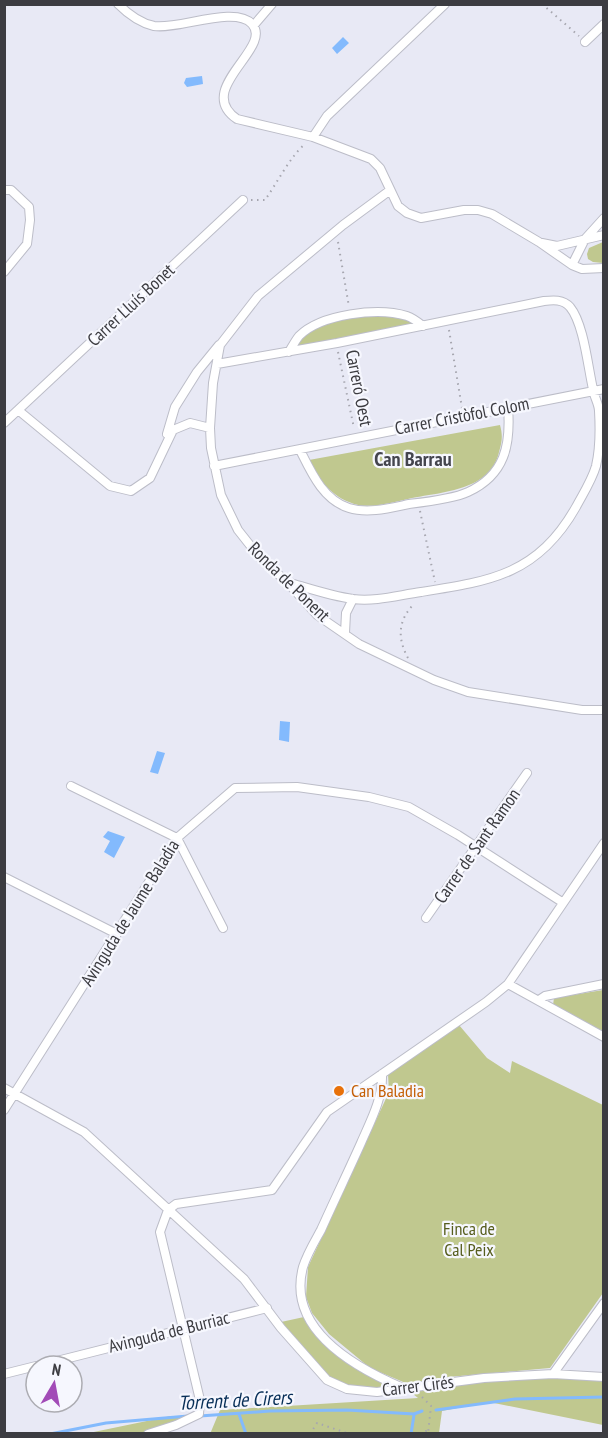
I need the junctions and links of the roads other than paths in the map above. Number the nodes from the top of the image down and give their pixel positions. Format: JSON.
{"nodes":[{"id":1,"x":118,"y":4,"type":"edge"},
{"id":2,"x":272,"y":4,"type":"edge"},
{"id":3,"x":445,"y":4,"type":"edge"},
{"id":4,"x":603,"y":24,"type":"edge"},
{"id":5,"x":254,"y":25,"type":"junction"},
{"id":6,"x":585,"y":42,"type":"road end"},
{"id":7,"x":313,"y":137,"type":"junction"},
{"id":8,"x":4,"y":190,"type":"edge"},
{"id":9,"x":389,"y":191,"type":"junction"},
{"id":10,"x":243,"y":200,"type":"road end"},
{"id":11,"x":603,"y":218,"type":"edge"},
{"id":12,"x":603,"y":235,"type":"edge"},
{"id":13,"x":585,"y":239,"type":"junction"},
{"id":14,"x":539,"y":242,"type":"junction"},
{"id":15,"x":572,"y":266,"type":"junction"},
{"id":16,"x":603,"y":268,"type":"edge"},
{"id":17,"x":4,"y":272,"type":"edge"},
{"id":18,"x":423,"y":326,"type":"junction"},
{"id":19,"x":220,"y":345,"type":"junction"},
{"id":20,"x":289,"y":352,"type":"junction"},
{"id":21,"x":217,"y":364,"type":"junction"},
{"id":22,"x":603,"y":389,"type":"edge"},
{"id":23,"x":593,"y":391,"type":"junction"},
{"id":24,"x":508,"y":407,"type":"junction"},
{"id":25,"x":601,"y":409,"type":"edge"},
{"id":26,"x":18,"y":410,"type":"junction"},
{"id":27,"x":4,"y":423,"type":"edge"},
{"id":28,"x":210,"y":428,"type":"junction"},
{"id":29,"x":164,"y":445,"type":"junction"},
{"id":30,"x":300,"y":450,"type":"junction"},
{"id":31,"x":214,"y":466,"type":"junction"},
{"id":32,"x":287,"y":582,"type":"junction"},
{"id":33,"x":353,"y":599,"type":"junction"},
{"id":34,"x":345,"y":633,"type":"junction"},
{"id":35,"x":603,"y":710,"type":"edge"},
{"id":36,"x":527,"y":773,"type":"dead end"},
{"id":37,"x":71,"y":786,"type":"dead end"},
{"id":38,"x":177,"y":838,"type":"junction"},
{"id":39,"x":603,"y":843,"type":"edge"},
{"id":40,"x":477,"y":848,"type":"junction"},
{"id":41,"x":4,"y":877,"type":"edge"},
{"id":42,"x":562,"y":902,"type":"junction"},
{"id":43,"x":426,"y":918,"type":"dead end"},
{"id":44,"x":224,"y":928,"type":"dead end"},
{"id":45,"x":117,"y":934,"type":"junction"},
{"id":46,"x":508,"y":984,"type":"junction"},
{"id":47,"x":603,"y":984,"type":"edge"},
{"id":48,"x":539,"y":1000,"type":"junction"},
{"id":49,"x":603,"y":1037,"type":"edge"},
{"id":50,"x":382,"y":1074,"type":"junction"},
{"id":51,"x":4,"y":1088,"type":"edge"},
{"id":52,"x":15,"y":1094,"type":"junction"},
{"id":53,"x":4,"y":1110,"type":"edge"},
{"id":54,"x":168,"y":1210,"type":"junction"},
{"id":55,"x":603,"y":1303,"type":"edge"},
{"id":56,"x":267,"y":1308,"type":"junction"},
{"id":57,"x":184,"y":1328,"type":"junction"},
{"id":58,"x":83,"y":1354,"type":"edge"},
{"id":59,"x":24,"y":1369,"type":"edge"},
{"id":60,"x":4,"y":1374,"type":"edge"},
{"id":61,"x":553,"y":1374,"type":"junction"},
{"id":62,"x":603,"y":1377,"type":"edge"},
{"id":63,"x":405,"y":1389,"type":"junction"},
{"id":64,"x":148,"y":1434,"type":"edge"}],
"edges":[{"from":1,"to":5,"type":"street"},
{"from":2,"to":5,"type":"street"},
{"from":3,"to":7,"type":"street"},
{"from":4,"to":6,"type":"street"},
{"from":5,"to":7,"type":"street"},
{"from":7,"to":9,"type":"street"},
{"from":8,"to":17,"type":"street"},
{"from":9,"to":14,"type":"street"},
{"from":9,"to":19,"type":"street","name":"Ronda de Ponent"},
{"from":10,"to":26,"type":"street","name":"Carrer Lluís Bonet"},
{"from":11,"to":13,"type":"street"},
{"from":12,"to":13,"type":"street"},
{"from":13,"to":14,"type":"street"},
{"from":13,"to":15,"type":"street"},
{"from":14,"to":15,"type":"street"},
{"from":15,"to":16,"type":"street"},
{"from":18,"to":20,"type":"street"},
{"from":18,"to":20,"type":"street"},
{"from":18,"to":23,"type":"street"},
{"from":19,"to":21,"type":"street","name":"Ronda de Ponent"},
{"from":19,"to":29,"type":"street"},
{"from":20,"to":21,"type":"street"},
{"from":21,"to":28,"type":"street","name":"Ronda de Ponent"},
{"from":22,"to":23,"type":"street","name":"Carrer Cristòfol Colom"},
{"from":23,"to":24,"type":"street","name":"Carrer Cristòfol Colom"},
{"from":23,"to":25,"type":"street"},
{"from":24,"to":30,"type":"street","name":"Carrer Cristòfol Colom"},
{"from":24,"to":30,"type":"street"},
{"from":25,"to":33,"type":"street"},
{"from":26,"to":27,"type":"street","name":"Carrer Lluís Bonet"},
{"from":26,"to":29,"type":"street"},
{"from":28,"to":29,"type":"street"},
{"from":28,"to":31,"type":"street","name":"Ronda de Ponent"},
{"from":30,"to":31,"type":"street","name":"Carrer Cristòfol Colom"},
{"from":31,"to":32,"type":"street","name":"Ronda de Ponent"},
{"from":32,"to":33,"type":"street"},
{"from":32,"to":34,"type":"street","name":"Ronda de Ponent"},
{"from":33,"to":34,"type":"street"},
{"from":34,"to":35,"type":"street","name":"Ronda de Ponent"},
{"from":36,"to":40,"type":"street","name":"Carrer de Sant Ramon"},
{"from":37,"to":38,"type":"street"},
{"from":38,"to":40,"type":"street","name":"Avinguda de Jaume Baladia"},
{"from":38,"to":44,"type":"street"},
{"from":38,"to":45,"type":"street","name":"Avinguda de Jaume Baladia"},
{"from":39,"to":42,"type":"street"},
{"from":40,"to":42,"type":"street","name":"Avinguda de Jaume Baladia"},
{"from":40,"to":43,"type":"street","name":"Carrer de Sant Ramon"},
{"from":41,"to":45,"type":"street"},
{"from":42,"to":46,"type":"street"},
{"from":45,"to":52,"type":"street","name":"Avinguda de Jaume Baladia"},
{"from":46,"to":48,"type":"street"},
{"from":46,"to":50,"type":"street"},
{"from":47,"to":48,"type":"street"},
{"from":48,"to":49,"type":"street"},
{"from":50,"to":54,"type":"street"},
{"from":50,"to":63,"type":"street"},
{"from":51,"to":52,"type":"street","name":"Carrer Cirés"},
{"from":52,"to":53,"type":"street","name":"Avinguda de Jaume Baladia"},
{"from":52,"to":54,"type":"street","name":"Carrer Cirés"},
{"from":54,"to":56,"type":"street","name":"Carrer Cirés"},
{"from":54,"to":57,"type":"street"},
{"from":55,"to":61,"type":"street"},
{"from":56,"to":57,"type":"street","name":"Avinguda de Burriac"},
{"from":56,"to":63,"type":"street","name":"Carrer Cirés"},
{"from":57,"to":58,"type":"street","name":"Avinguda de Burriac"},
{"from":57,"to":64,"type":"street"},
{"from":59,"to":60,"type":"street","name":"Avinguda de Burriac"},
{"from":61,"to":62,"type":"street","name":"Carrer Cirés"},
{"from":61,"to":63,"type":"street","name":"Carrer Cirés"}]}
